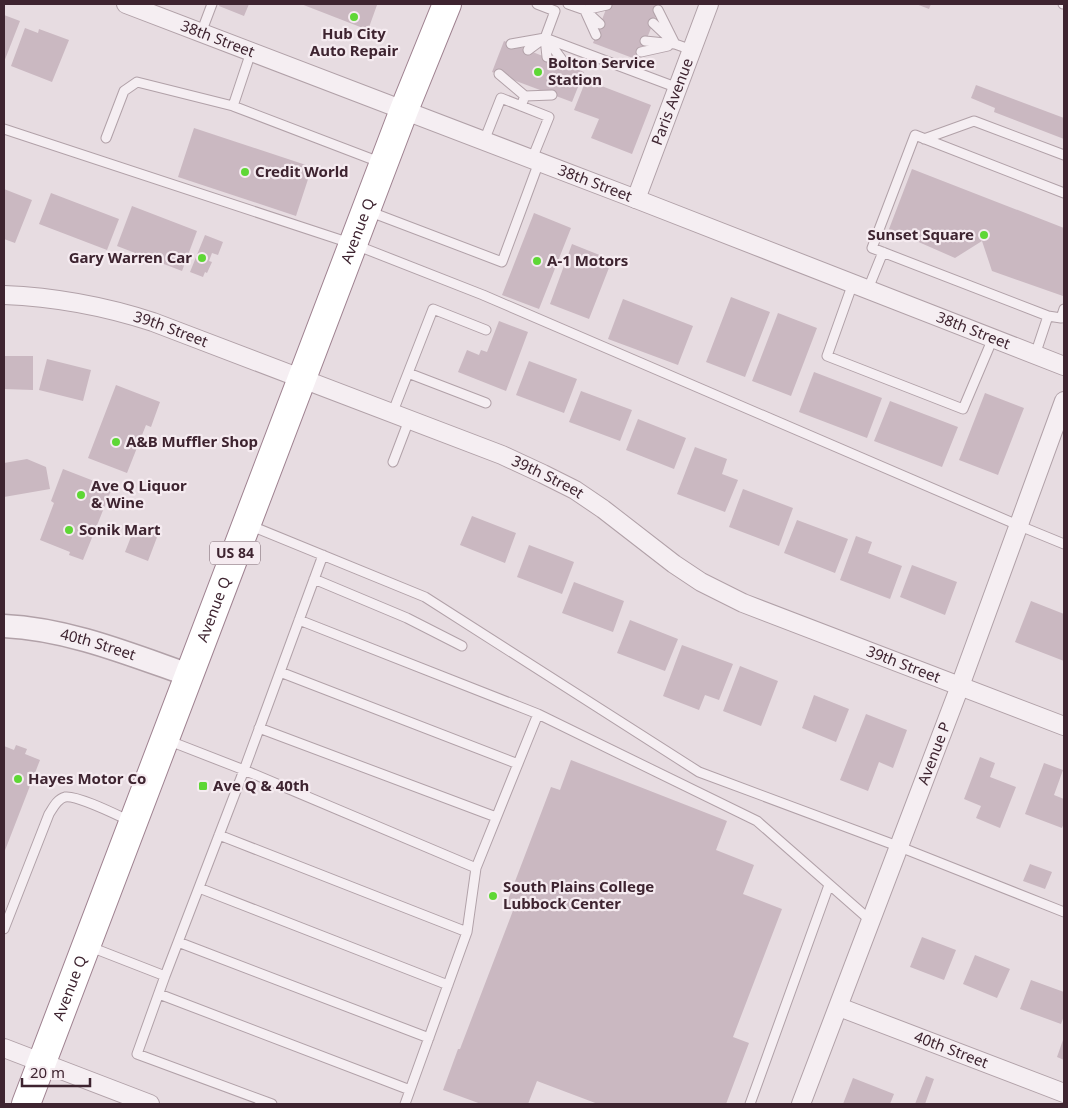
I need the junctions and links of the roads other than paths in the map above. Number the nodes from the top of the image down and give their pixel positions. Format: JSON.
{"nodes":[{"id":1,"x":126,"y":4,"type":"edge"},
{"id":2,"x":212,"y":4,"type":"edge"},
{"id":3,"x":447,"y":4,"type":"edge"},
{"id":4,"x":536,"y":4,"type":"edge"},
{"id":5,"x":568,"y":4,"type":"edge"},
{"id":6,"x":594,"y":4,"type":"edge"},
{"id":7,"x":709,"y":4,"type":"edge"},
{"id":8,"x":607,"y":6,"type":"dead end"},
{"id":9,"x":556,"y":7,"type":"edge"},
{"id":10,"x":585,"y":10,"type":"junction"},
{"id":11,"x":658,"y":10,"type":"dead end"},
{"id":12,"x":653,"y":23,"type":"dead end"},
{"id":13,"x":600,"y":24,"type":"dead end"},
{"id":14,"x":201,"y":33,"type":"junction"},
{"id":15,"x":596,"y":35,"type":"dead end"},
{"id":16,"x":545,"y":38,"type":"junction"},
{"id":17,"x":645,"y":42,"type":"dead end"},
{"id":18,"x":511,"y":44,"type":"dead end"},
{"id":19,"x":683,"y":47,"type":"junction"},
{"id":20,"x":528,"y":50,"type":"dead end"},
{"id":21,"x":251,"y":52,"type":"junction"},
{"id":22,"x":641,"y":52,"type":"dead end"},
{"id":23,"x":547,"y":57,"type":"dead end"},
{"id":24,"x":564,"y":64,"type":"dead end"},
{"id":25,"x":499,"y":74,"type":"dead end"},
{"id":26,"x":516,"y":81,"type":"dead end"},
{"id":27,"x":535,"y":88,"type":"dead end"},
{"id":28,"x":678,"y":88,"type":"junction"},
{"id":29,"x":552,"y":95,"type":"dead end"},
{"id":30,"x":525,"y":96,"type":"junction"},
{"id":31,"x":233,"y":106,"type":"junction"},
{"id":32,"x":521,"y":106,"type":"junction"},
{"id":33,"x":404,"y":110,"type":"junction"},
{"id":34,"x":4,"y":128,"type":"edge"},
{"id":35,"x":106,"y":138,"type":"dead end"},
{"id":36,"x":924,"y":139,"type":"junction"},
{"id":37,"x":484,"y":141,"type":"junction"},
{"id":38,"x":1064,"y":155,"type":"edge"},
{"id":39,"x":535,"y":161,"type":"junction"},
{"id":40,"x":384,"y":164,"type":"junction"},
{"id":41,"x":1064,"y":193,"type":"edge"},
{"id":42,"x":636,"y":199,"type":"junction"},
{"id":43,"x":366,"y":210,"type":"junction"},
{"id":44,"x":353,"y":244,"type":"junction"},
{"id":45,"x":883,"y":252,"type":"junction"},
{"id":46,"x":861,"y":286,"type":"junction"},
{"id":47,"x":4,"y":295,"type":"edge"},
{"id":48,"x":1064,"y":309,"type":"edge"},
{"id":49,"x":1048,"y":316,"type":"junction"},
{"id":50,"x":486,"y":330,"type":"dead end"},
{"id":51,"x":993,"y":338,"type":"junction"},
{"id":52,"x":1035,"y":355,"type":"junction"},
{"id":53,"x":1064,"y":366,"type":"edge"},
{"id":54,"x":408,"y":373,"type":"junction"},
{"id":55,"x":302,"y":379,"type":"junction"},
{"id":56,"x":1064,"y":401,"type":"edge"},
{"id":57,"x":486,"y":403,"type":"dead end"},
{"id":58,"x":392,"y":414,"type":"junction"},
{"id":59,"x":409,"y":420,"type":"junction"},
{"id":60,"x":393,"y":462,"type":"dead end"},
{"id":61,"x":246,"y":524,"type":"junction"},
{"id":62,"x":1020,"y":526,"type":"junction"},
{"id":63,"x":1064,"y":544,"type":"edge"},
{"id":64,"x":323,"y":555,"type":"junction"},
{"id":65,"x":314,"y":579,"type":"junction"},
{"id":66,"x":299,"y":620,"type":"junction"},
{"id":67,"x":4,"y":626,"type":"edge"},
{"id":68,"x":462,"y":646,"type":"dead end"},
{"id":69,"x":280,"y":672,"type":"junction"},
{"id":70,"x":189,"y":675,"type":"junction"},
{"id":71,"x":960,"y":686,"type":"junction"},
{"id":72,"x":538,"y":714,"type":"junction"},
{"id":73,"x":1064,"y":726,"type":"edge"},
{"id":74,"x":260,"y":728,"type":"junction"},
{"id":75,"x":165,"y":739,"type":"junction"},
{"id":76,"x":518,"y":764,"type":"junction"},
{"id":77,"x":244,"y":770,"type":"junction"},
{"id":78,"x":496,"y":817,"type":"junction"},
{"id":79,"x":133,"y":822,"type":"junction"},
{"id":80,"x":219,"y":835,"type":"junction"},
{"id":81,"x":900,"y":846,"type":"junction"},
{"id":82,"x":476,"y":868,"type":"junction"},
{"id":83,"x":829,"y":885,"type":"junction"},
{"id":84,"x":199,"y":888,"type":"junction"},
{"id":85,"x":1064,"y":912,"type":"edge"},
{"id":86,"x":871,"y":922,"type":"junction"},
{"id":87,"x":4,"y":930,"type":"edge"},
{"id":88,"x":467,"y":932,"type":"junction"},
{"id":89,"x":178,"y":942,"type":"junction"},
{"id":90,"x":86,"y":945,"type":"junction"},
{"id":91,"x":166,"y":976,"type":"junction"},
{"id":92,"x":448,"y":985,"type":"junction"},
{"id":93,"x":159,"y":994,"type":"junction"},
{"id":94,"x":839,"y":1007,"type":"junction"},
{"id":95,"x":429,"y":1038,"type":"junction"},
{"id":96,"x":4,"y":1048,"type":"edge"},
{"id":97,"x":42,"y":1062,"type":"junction"},
{"id":98,"x":410,"y":1090,"type":"junction"},
{"id":99,"x":1064,"y":1093,"type":"edge"},
{"id":100,"x":26,"y":1104,"type":"edge"},
{"id":101,"x":150,"y":1104,"type":"edge"},
{"id":102,"x":272,"y":1104,"type":"edge"},
{"id":103,"x":405,"y":1104,"type":"edge"},
{"id":104,"x":750,"y":1104,"type":"edge"},
{"id":105,"x":801,"y":1104,"type":"edge"}],
"edges":[{"from":1,"to":14,"type":"street","name":"38th Street"},
{"from":2,"to":14,"type":"lane"},
{"from":3,"to":33,"type":"highway","name":"Avenue Q","number":"US 84"},
{"from":4,"to":9,"type":"lane"},
{"from":5,"to":10,"type":"lane"},
{"from":6,"to":10,"type":"lane"},
{"from":7,"to":19,"type":"street","name":"Paris Avenue"},
{"from":8,"to":10,"type":"lane"},
{"from":9,"to":16,"type":"lane"},
{"from":10,"to":13,"type":"lane"},
{"from":10,"to":15,"type":"lane"},
{"from":11,"to":19,"type":"lane"},
{"from":12,"to":19,"type":"lane"},
{"from":14,"to":21,"type":"street","name":"38th Street"},
{"from":16,"to":18,"type":"lane"},
{"from":16,"to":20,"type":"lane"},
{"from":16,"to":23,"type":"lane"},
{"from":16,"to":24,"type":"lane"},
{"from":16,"to":28,"type":"lane"},
{"from":17,"to":19,"type":"lane"},
{"from":19,"to":22,"type":"lane"},
{"from":19,"to":28,"type":"street","name":"Paris Avenue"},
{"from":21,"to":31,"type":"lane"},
{"from":21,"to":33,"type":"street","name":"38th Street"},
{"from":25,"to":30,"type":"lane"},
{"from":26,"to":30,"type":"lane"},
{"from":27,"to":30,"type":"lane"},
{"from":28,"to":42,"type":"street","name":"Paris Avenue"},
{"from":29,"to":30,"type":"lane"},
{"from":30,"to":32,"type":"lane"},
{"from":31,"to":35,"type":"lane"},
{"from":31,"to":40,"type":"lane"},
{"from":32,"to":37,"type":"lane"},
{"from":32,"to":39,"type":"lane"},
{"from":33,"to":37,"type":"street","name":"38th Street"},
{"from":33,"to":40,"type":"highway","name":"Avenue Q","number":"US 84"},
{"from":34,"to":44,"type":"lane"},
{"from":36,"to":38,"type":"lane"},
{"from":36,"to":41,"type":"lane"},
{"from":36,"to":45,"type":"lane"},
{"from":37,"to":39,"type":"street","name":"38th Street"},
{"from":39,"to":42,"type":"street","name":"38th Street"},
{"from":39,"to":43,"type":"lane"},
{"from":40,"to":43,"type":"highway","name":"Avenue Q","number":"US 84"},
{"from":42,"to":46,"type":"street","name":"38th Street"},
{"from":43,"to":44,"type":"highway","name":"Avenue Q","number":"US 84"},
{"from":44,"to":55,"type":"highway","name":"Avenue Q","number":"US 84"},
{"from":44,"to":62,"type":"lane"},
{"from":45,"to":46,"type":"lane"},
{"from":45,"to":49,"type":"lane"},
{"from":46,"to":51,"type":"street","name":"38th Street"},
{"from":46,"to":51,"type":"lane"},
{"from":47,"to":55,"type":"street","name":"39th Street"},
{"from":48,"to":49,"type":"lane"},
{"from":49,"to":52,"type":"lane"},
{"from":50,"to":54,"type":"lane"},
{"from":51,"to":52,"type":"street","name":"38th Street"},
{"from":52,"to":53,"type":"street","name":"38th Street"},
{"from":54,"to":57,"type":"lane"},
{"from":54,"to":58,"type":"lane"},
{"from":55,"to":58,"type":"street","name":"39th Street"},
{"from":55,"to":61,"type":"highway","name":"Avenue Q","number":"US 84"},
{"from":56,"to":62,"type":"street","name":"Avenue P"},
{"from":58,"to":59,"type":"street","name":"39th Street"},
{"from":59,"to":60,"type":"lane"},
{"from":59,"to":71,"type":"street","name":"39th Street"},
{"from":61,"to":64,"type":"lane"},
{"from":61,"to":70,"type":"highway","name":"Avenue Q","number":"US 84"},
{"from":62,"to":63,"type":"lane"},
{"from":62,"to":71,"type":"street","name":"Avenue P"},
{"from":64,"to":65,"type":"lane"},
{"from":64,"to":81,"type":"lane"},
{"from":65,"to":66,"type":"lane"},
{"from":65,"to":68,"type":"lane"},
{"from":66,"to":69,"type":"lane"},
{"from":66,"to":72,"type":"lane"},
{"from":67,"to":70,"type":"street","name":"40th Street"},
{"from":69,"to":74,"type":"lane"},
{"from":69,"to":76,"type":"lane"},
{"from":70,"to":75,"type":"highway","name":"Avenue Q","number":"US 84"},
{"from":71,"to":73,"type":"street","name":"39th Street"},
{"from":71,"to":81,"type":"street","name":"Avenue P"},
{"from":72,"to":76,"type":"lane"},
{"from":72,"to":83,"type":"lane"},
{"from":74,"to":77,"type":"lane"},
{"from":74,"to":78,"type":"lane"},
{"from":75,"to":77,"type":"lane"},
{"from":75,"to":79,"type":"highway","name":"Avenue Q","number":"US 84"},
{"from":76,"to":78,"type":"lane"},
{"from":77,"to":80,"type":"lane"},
{"from":77,"to":82,"type":"lane"},
{"from":78,"to":82,"type":"lane"},
{"from":79,"to":87,"type":"lane"},
{"from":79,"to":90,"type":"highway","name":"Avenue Q","number":"US 84"},
{"from":80,"to":84,"type":"lane"},
{"from":80,"to":88,"type":"lane"},
{"from":81,"to":85,"type":"lane"},
{"from":81,"to":86,"type":"street","name":"Avenue P"},
{"from":82,"to":88,"type":"lane"},
{"from":83,"to":86,"type":"lane"},
{"from":83,"to":104,"type":"lane"},
{"from":84,"to":89,"type":"lane"},
{"from":84,"to":92,"type":"lane"},
{"from":86,"to":94,"type":"street","name":"Avenue P"},
{"from":88,"to":92,"type":"lane"},
{"from":89,"to":91,"type":"lane"},
{"from":89,"to":95,"type":"lane"},
{"from":90,"to":91,"type":"lane"},
{"from":90,"to":97,"type":"highway","name":"Avenue Q","number":"US 84"},
{"from":91,"to":93,"type":"lane"},
{"from":92,"to":95,"type":"lane"},
{"from":93,"to":98,"type":"lane"},
{"from":93,"to":102,"type":"lane"},
{"from":94,"to":99,"type":"street","name":"40th Street"},
{"from":94,"to":105,"type":"street","name":"Avenue P"},
{"from":95,"to":98,"type":"lane"},
{"from":96,"to":97,"type":"street"},
{"from":97,"to":100,"type":"highway","name":"Avenue Q","number":"US 84"},
{"from":97,"to":101,"type":"street"},
{"from":98,"to":103,"type":"lane"}]}
